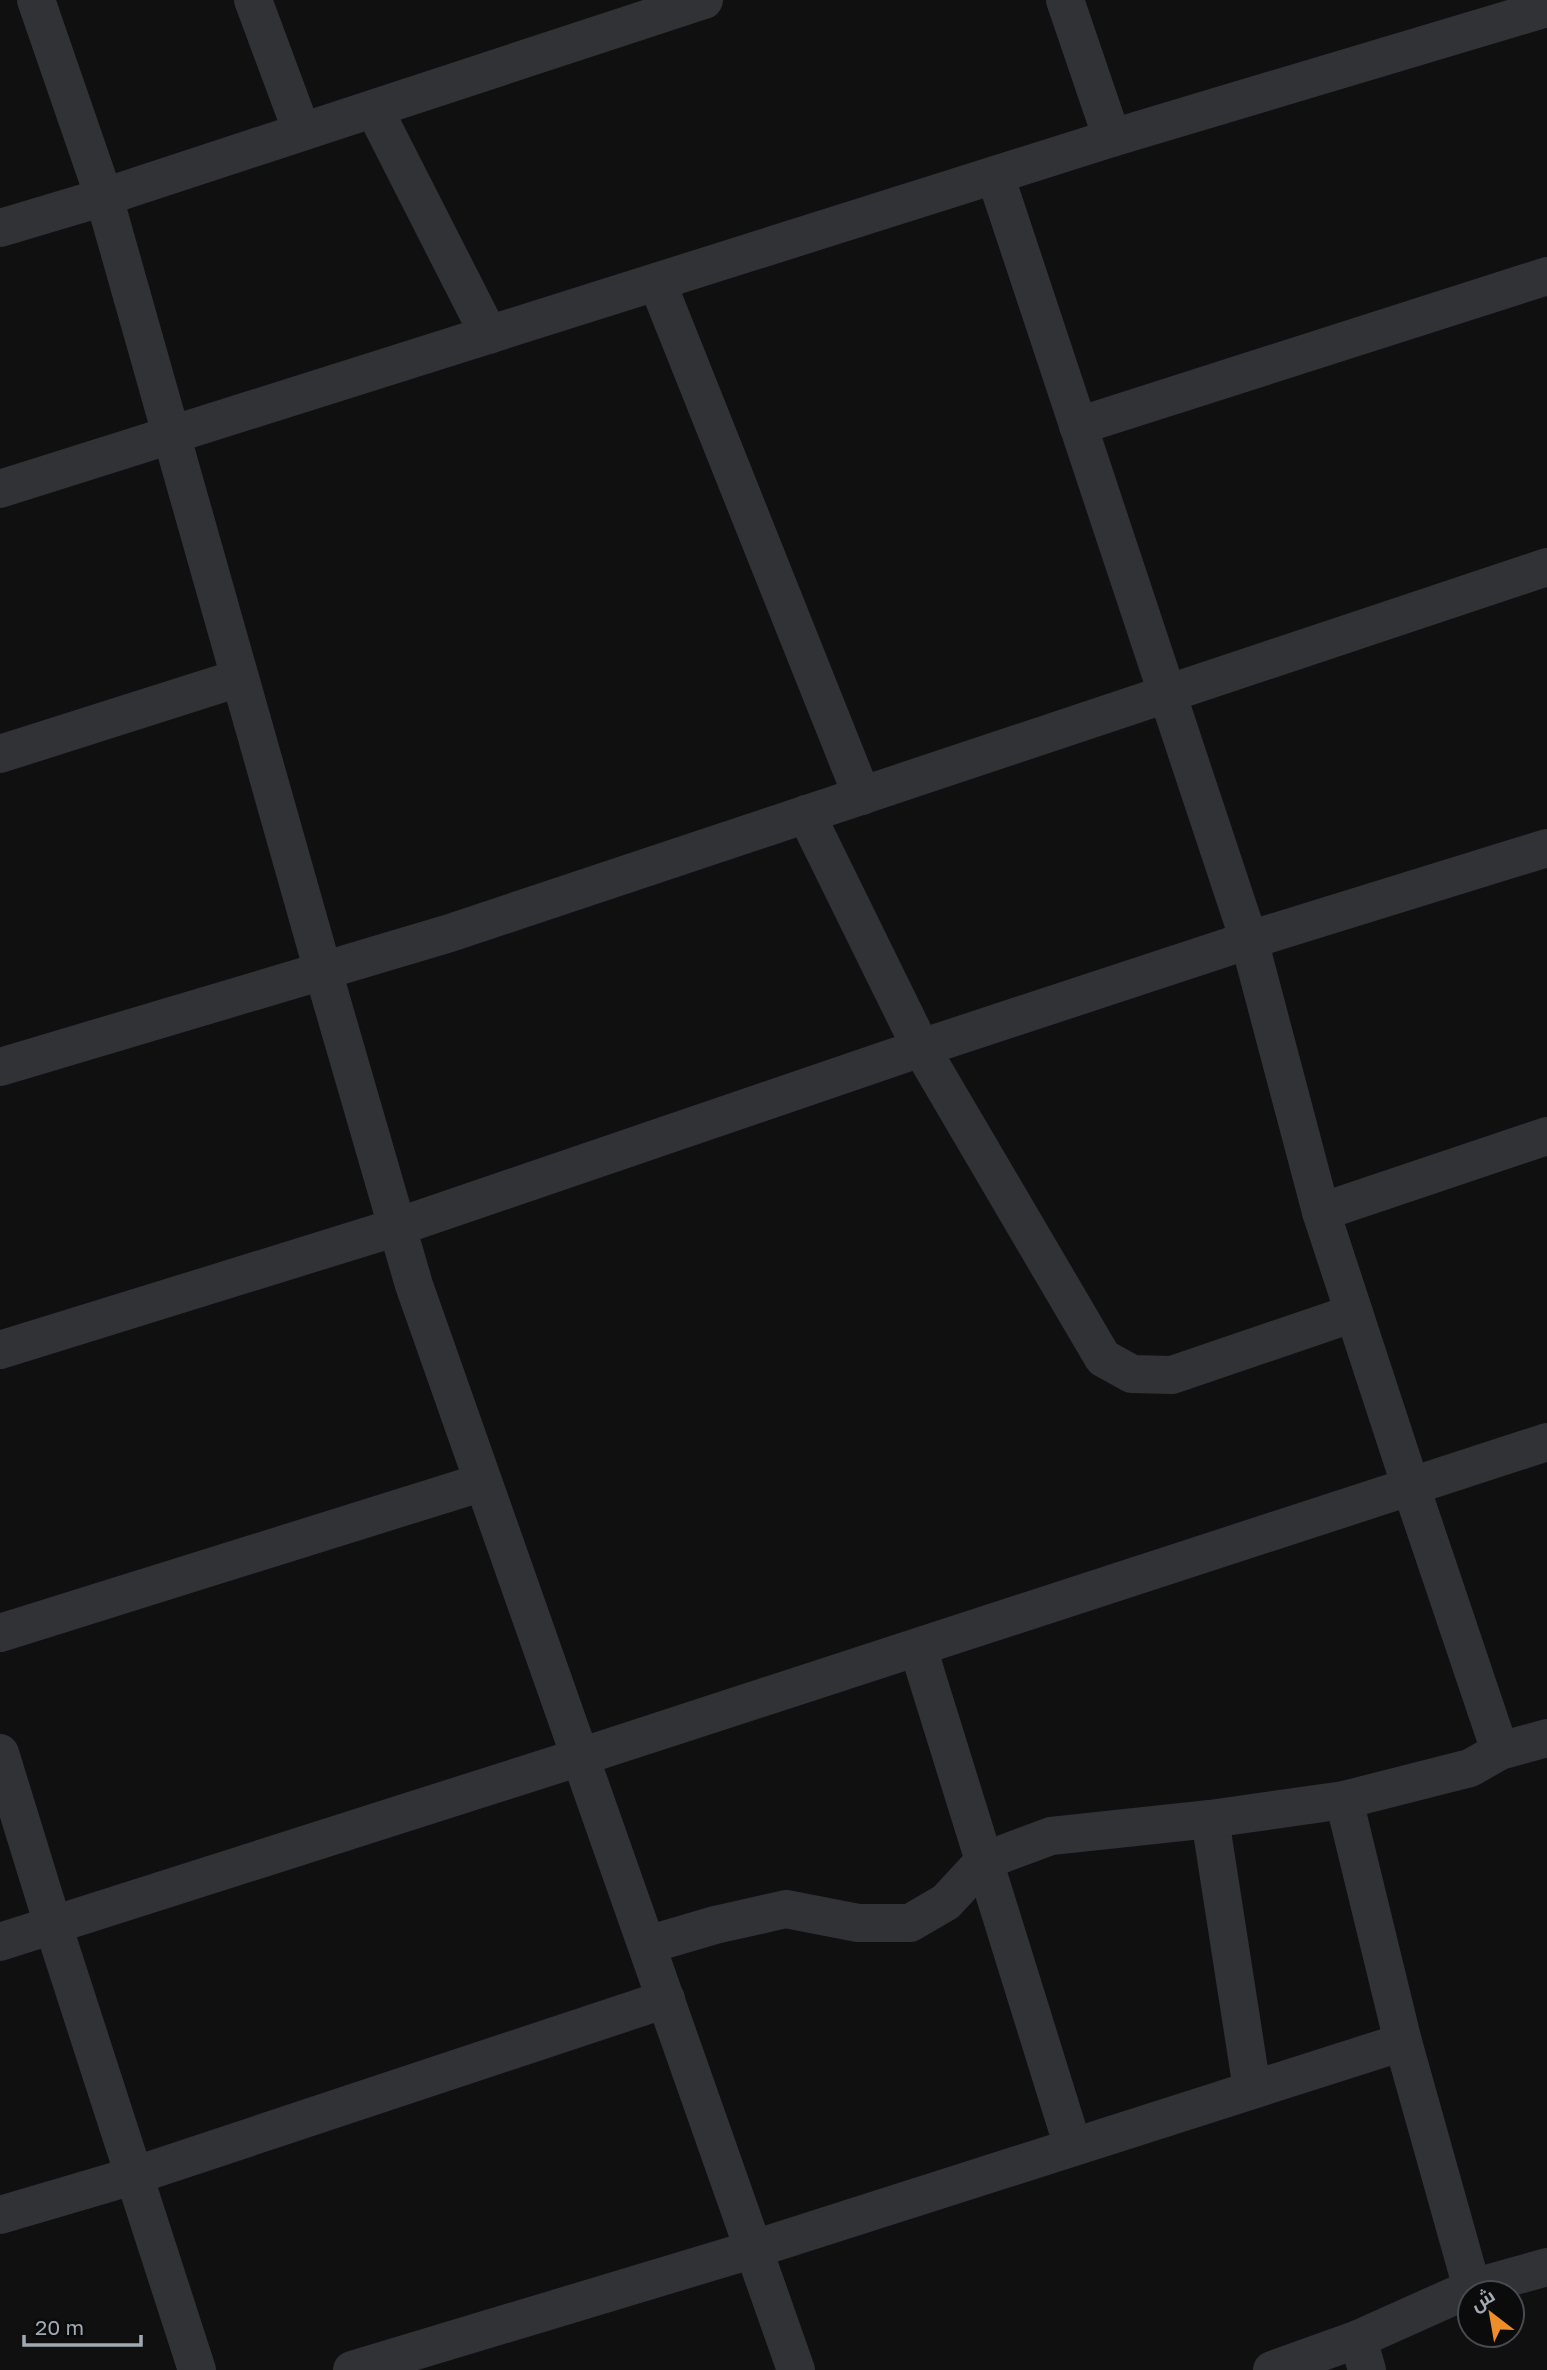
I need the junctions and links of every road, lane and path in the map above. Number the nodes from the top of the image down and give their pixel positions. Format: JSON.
{"nodes":[{"id":1,"x":36,"y":0,"type":"edge"},
{"id":2,"x":253,"y":0,"type":"edge"},
{"id":3,"x":704,"y":0,"type":"edge"},
{"id":4,"x":1065,"y":0,"type":"edge"},
{"id":5,"x":1547,"y":8,"type":"edge"},
{"id":6,"x":374,"y":109,"type":"junction"},
{"id":7,"x":302,"y":132,"type":"junction"},
{"id":8,"x":1112,"y":138,"type":"junction"},
{"id":9,"x":995,"y":175,"type":"junction"},
{"id":10,"x":104,"y":198,"type":"junction"},
{"id":11,"x":0,"y":228,"type":"edge"},
{"id":12,"x":1547,"y":276,"type":"edge"},
{"id":13,"x":657,"y":282,"type":"junction"},
{"id":14,"x":489,"y":335,"type":"junction"},
{"id":15,"x":1078,"y":426,"type":"junction"},
{"id":16,"x":171,"y":436,"type":"junction"},
{"id":17,"x":0,"y":489,"type":"edge"},
{"id":18,"x":1547,"y":567,"type":"edge"},
{"id":19,"x":239,"y":678,"type":"junction"},
{"id":20,"x":1167,"y":694,"type":"junction"},
{"id":21,"x":0,"y":754,"type":"edge"},
{"id":22,"x":862,"y":796,"type":"junction"},
{"id":23,"x":806,"y":814,"type":"junction"},
{"id":24,"x":1547,"y":848,"type":"edge"},
{"id":25,"x":1249,"y":940,"type":"junction"},
{"id":26,"x":323,"y":971,"type":"junction"},
{"id":27,"x":921,"y":1048,"type":"junction"},
{"id":28,"x":0,"y":1067,"type":"edge"},
{"id":29,"x":1547,"y":1136,"type":"edge"},
{"id":30,"x":1321,"y":1212,"type":"junction"},
{"id":31,"x":397,"y":1227,"type":"junction"},
{"id":32,"x":1354,"y":1313,"type":"junction"},
{"id":33,"x":0,"y":1350,"type":"edge"},
{"id":34,"x":1547,"y":1442,"type":"edge"},
{"id":35,"x":483,"y":1482,"type":"junction"},
{"id":36,"x":1411,"y":1487,"type":"junction"},
{"id":37,"x":0,"y":1633,"type":"edge"},
{"id":38,"x":918,"y":1648,"type":"junction"},
{"id":39,"x":1547,"y":1738,"type":"edge"},
{"id":40,"x":1500,"y":1751,"type":"junction"},
{"id":41,"x":0,"y":1753,"type":"edge"},
{"id":42,"x":580,"y":1757,"type":"junction"},
{"id":43,"x":1344,"y":1800,"type":"junction"},
{"id":44,"x":1210,"y":1819,"type":"junction"},
{"id":45,"x":984,"y":1861,"type":"junction"},
{"id":46,"x":53,"y":1925,"type":"junction"},
{"id":47,"x":0,"y":1942,"type":"edge"},
{"id":48,"x":647,"y":1945,"type":"junction"},
{"id":49,"x":666,"y":1999,"type":"junction"},
{"id":50,"x":1403,"y":2042,"type":"junction"},
{"id":51,"x":1252,"y":2089,"type":"junction"},
{"id":52,"x":1073,"y":2147,"type":"junction"},
{"id":53,"x":136,"y":2175,"type":"junction"},
{"id":54,"x":0,"y":2215,"type":"edge"},
{"id":55,"x":754,"y":2249,"type":"junction"},
{"id":56,"x":1547,"y":2267,"type":"edge"},
{"id":57,"x":1469,"y":2279,"type":"edge"},
{"id":58,"x":1504,"y":2279,"type":"edge"},
{"id":59,"x":1456,"y":2298,"type":"edge"},
{"id":60,"x":1363,"y":2355,"type":"edge"},
{"id":61,"x":197,"y":2370,"type":"edge"},
{"id":62,"x":352,"y":2370,"type":"edge"},
{"id":63,"x":796,"y":2370,"type":"edge"},
{"id":64,"x":1272,"y":2370,"type":"edge"}],
"edges":[{"from":1,"to":10,"type":"street"},
{"from":2,"to":7,"type":"street"},
{"from":3,"to":6,"type":"street"},
{"from":4,"to":8,"type":"street"},
{"from":5,"to":8,"type":"street"},
{"from":6,"to":7,"type":"street"},
{"from":6,"to":14,"type":"street"},
{"from":7,"to":10,"type":"street"},
{"from":8,"to":9,"type":"street"},
{"from":9,"to":13,"type":"street"},
{"from":9,"to":15,"type":"street"},
{"from":10,"to":11,"type":"street"},
{"from":10,"to":16,"type":"street"},
{"from":12,"to":15,"type":"street"},
{"from":13,"to":14,"type":"street"},
{"from":13,"to":22,"type":"street"},
{"from":14,"to":16,"type":"street"},
{"from":15,"to":20,"type":"street"},
{"from":16,"to":17,"type":"street"},
{"from":16,"to":19,"type":"street"},
{"from":18,"to":20,"type":"street"},
{"from":19,"to":21,"type":"street"},
{"from":19,"to":26,"type":"street"},
{"from":20,"to":22,"type":"street"},
{"from":20,"to":25,"type":"street"},
{"from":22,"to":23,"type":"street"},
{"from":23,"to":26,"type":"street"},
{"from":23,"to":27,"type":"street"},
{"from":24,"to":25,"type":"street"},
{"from":25,"to":27,"type":"street"},
{"from":25,"to":30,"type":"street"},
{"from":26,"to":28,"type":"street"},
{"from":26,"to":31,"type":"street"},
{"from":27,"to":31,"type":"street"},
{"from":27,"to":32,"type":"street"},
{"from":29,"to":30,"type":"street"},
{"from":30,"to":32,"type":"street"},
{"from":31,"to":33,"type":"street"},
{"from":31,"to":35,"type":"street"},
{"from":32,"to":36,"type":"street"},
{"from":34,"to":36,"type":"street"},
{"from":35,"to":37,"type":"street"},
{"from":35,"to":42,"type":"street"},
{"from":36,"to":38,"type":"street"},
{"from":36,"to":40,"type":"street"},
{"from":38,"to":42,"type":"street"},
{"from":38,"to":45,"type":"street"},
{"from":39,"to":40,"type":"street"},
{"from":40,"to":43,"type":"street"},
{"from":41,"to":46,"type":"street"},
{"from":42,"to":46,"type":"street"},
{"from":42,"to":48,"type":"street"},
{"from":43,"to":44,"type":"street"},
{"from":43,"to":50,"type":"street"},
{"from":44,"to":45,"type":"street"},
{"from":44,"to":51,"type":"street"},
{"from":45,"to":48,"type":"street"},
{"from":45,"to":52,"type":"street"},
{"from":46,"to":47,"type":"street"},
{"from":46,"to":53,"type":"street"},
{"from":48,"to":49,"type":"street"},
{"from":49,"to":53,"type":"street"},
{"from":49,"to":55,"type":"street"},
{"from":50,"to":51,"type":"street"},
{"from":50,"to":57,"type":"street"},
{"from":51,"to":52,"type":"street"},
{"from":52,"to":55,"type":"street"},
{"from":53,"to":54,"type":"street"},
{"from":53,"to":61,"type":"street"},
{"from":55,"to":62,"type":"street"},
{"from":55,"to":63,"type":"street"},
{"from":56,"to":58,"type":"street"},
{"from":59,"to":60,"type":"street"},
{"from":60,"to":64,"type":"street"}]}
